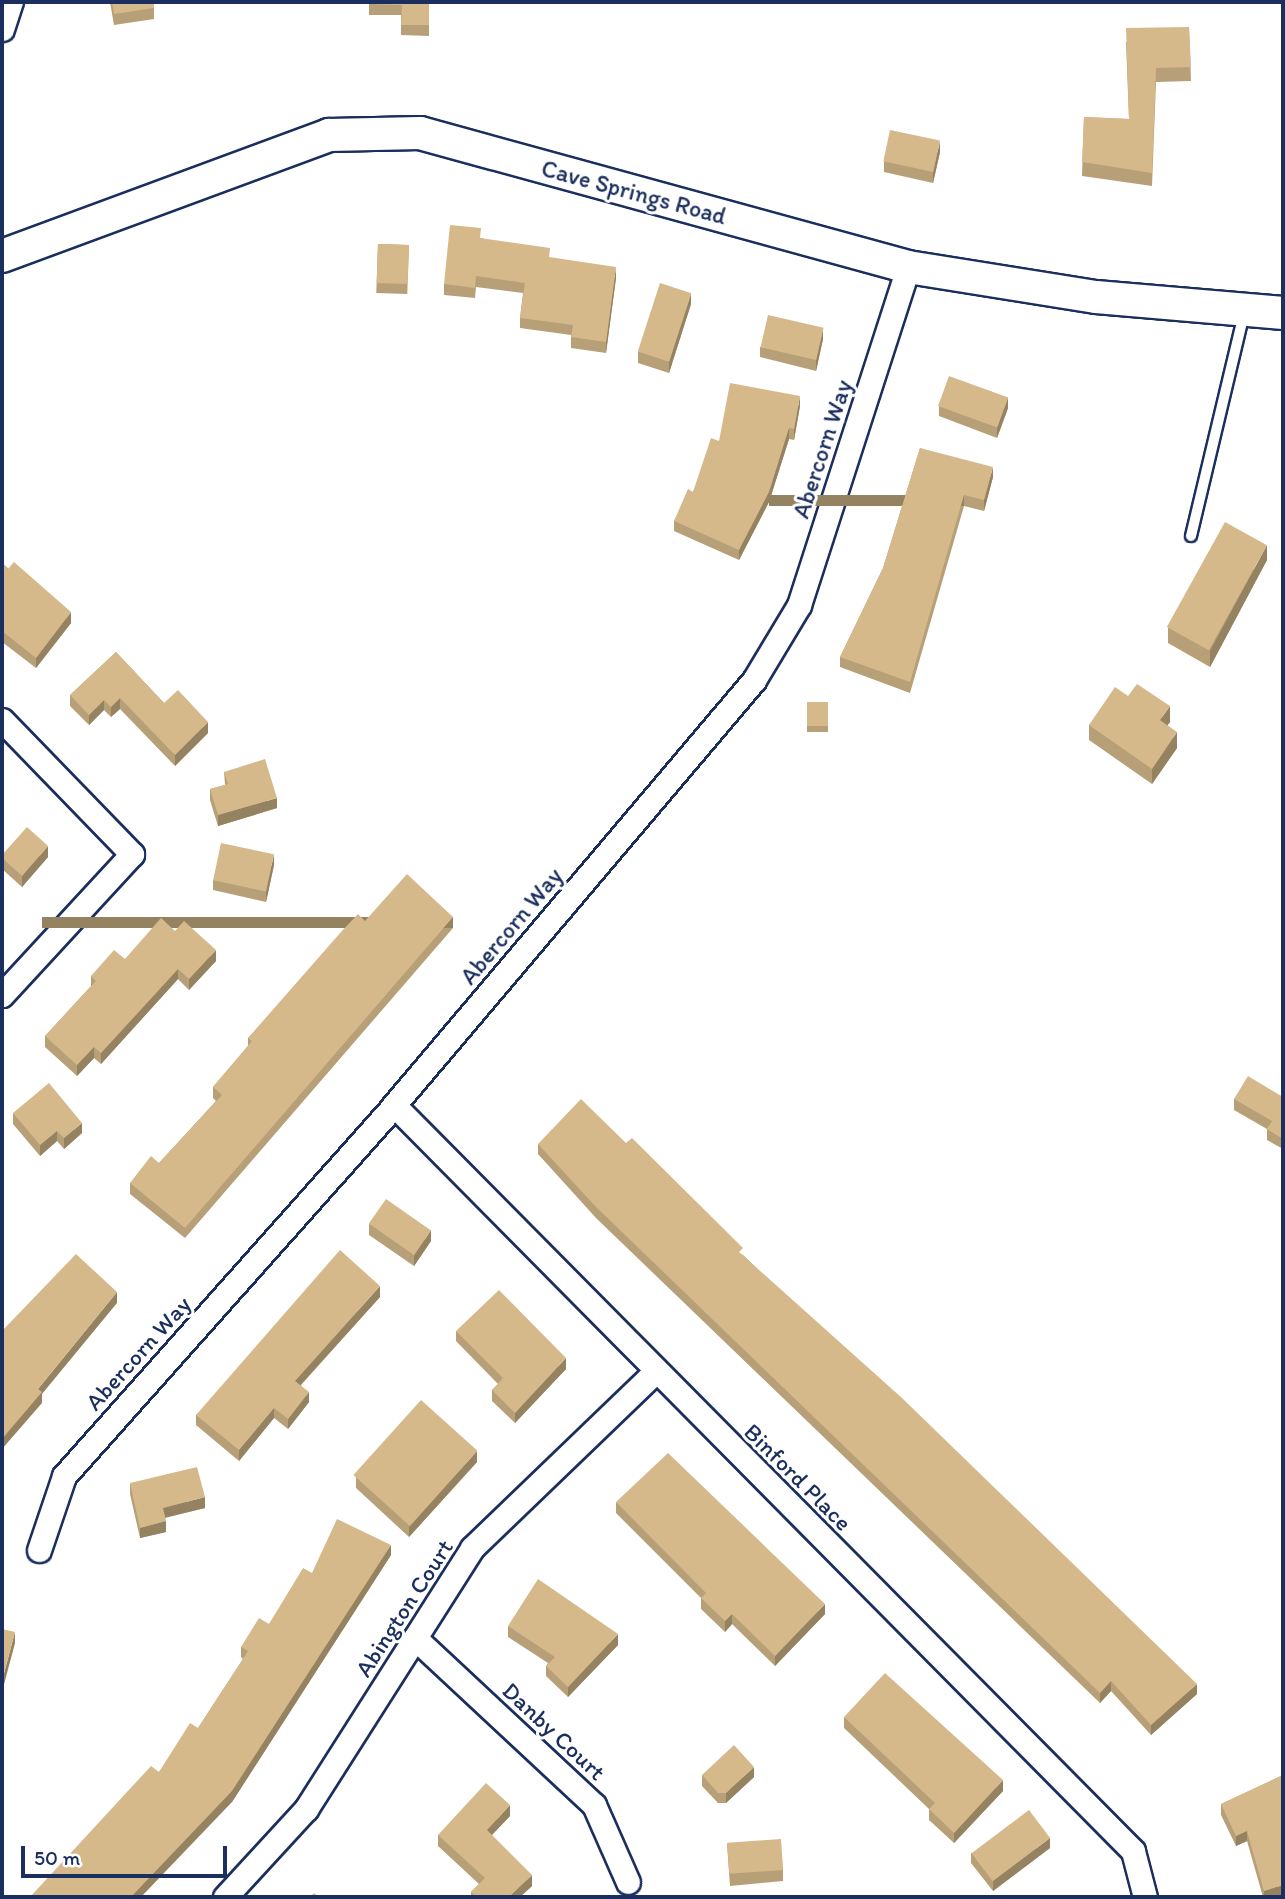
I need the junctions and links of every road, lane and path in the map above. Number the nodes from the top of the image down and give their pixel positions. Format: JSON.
{"nodes":[{"id":1,"x":11,"y":2,"type":"edge"},
{"id":2,"x":2,"y":29,"type":"edge"},
{"id":3,"x":2,"y":256,"type":"edge"},
{"id":4,"x":908,"y":267,"type":"junction"},
{"id":5,"x":1245,"y":310,"type":"junction"},
{"id":6,"x":1283,"y":313,"type":"edge"},
{"id":7,"x":1191,"y":536,"type":"dead end"},
{"id":8,"x":2,"y":720,"type":"edge"},
{"id":9,"x":2,"y":995,"type":"edge"},
{"id":10,"x":394,"y":1105,"type":"junction"},
{"id":11,"x":656,"y":1371,"type":"junction"},
{"id":12,"x":38,"y":1550,"type":"dead end"},
{"id":13,"x":415,"y":1637,"type":"junction"},
{"id":14,"x":628,"y":1882,"type":"dead end"},
{"id":15,"x":225,"y":1897,"type":"edge"},
{"id":16,"x":1145,"y":1897,"type":"edge"}],
"edges":[{"from":1,"to":2,"type":"street"},
{"from":3,"to":4,"type":"street","name":"Cave Springs Road"},
{"from":4,"to":5,"type":"street","name":"Cave Springs Road"},
{"from":4,"to":10,"type":"street","name":"Abercorn Way"},
{"from":5,"to":6,"type":"street","name":"Cave Springs Road"},
{"from":5,"to":7,"type":"lane"},
{"from":8,"to":9,"type":"street"},
{"from":10,"to":11,"type":"street","name":"Binford Place"},
{"from":10,"to":12,"type":"street","name":"Abercorn Way"},
{"from":11,"to":13,"type":"street","name":"Abington Court"},
{"from":11,"to":16,"type":"street","name":"Binford Place"},
{"from":13,"to":14,"type":"street","name":"Danby Court"},
{"from":13,"to":15,"type":"street","name":"Abington Court"}]}
